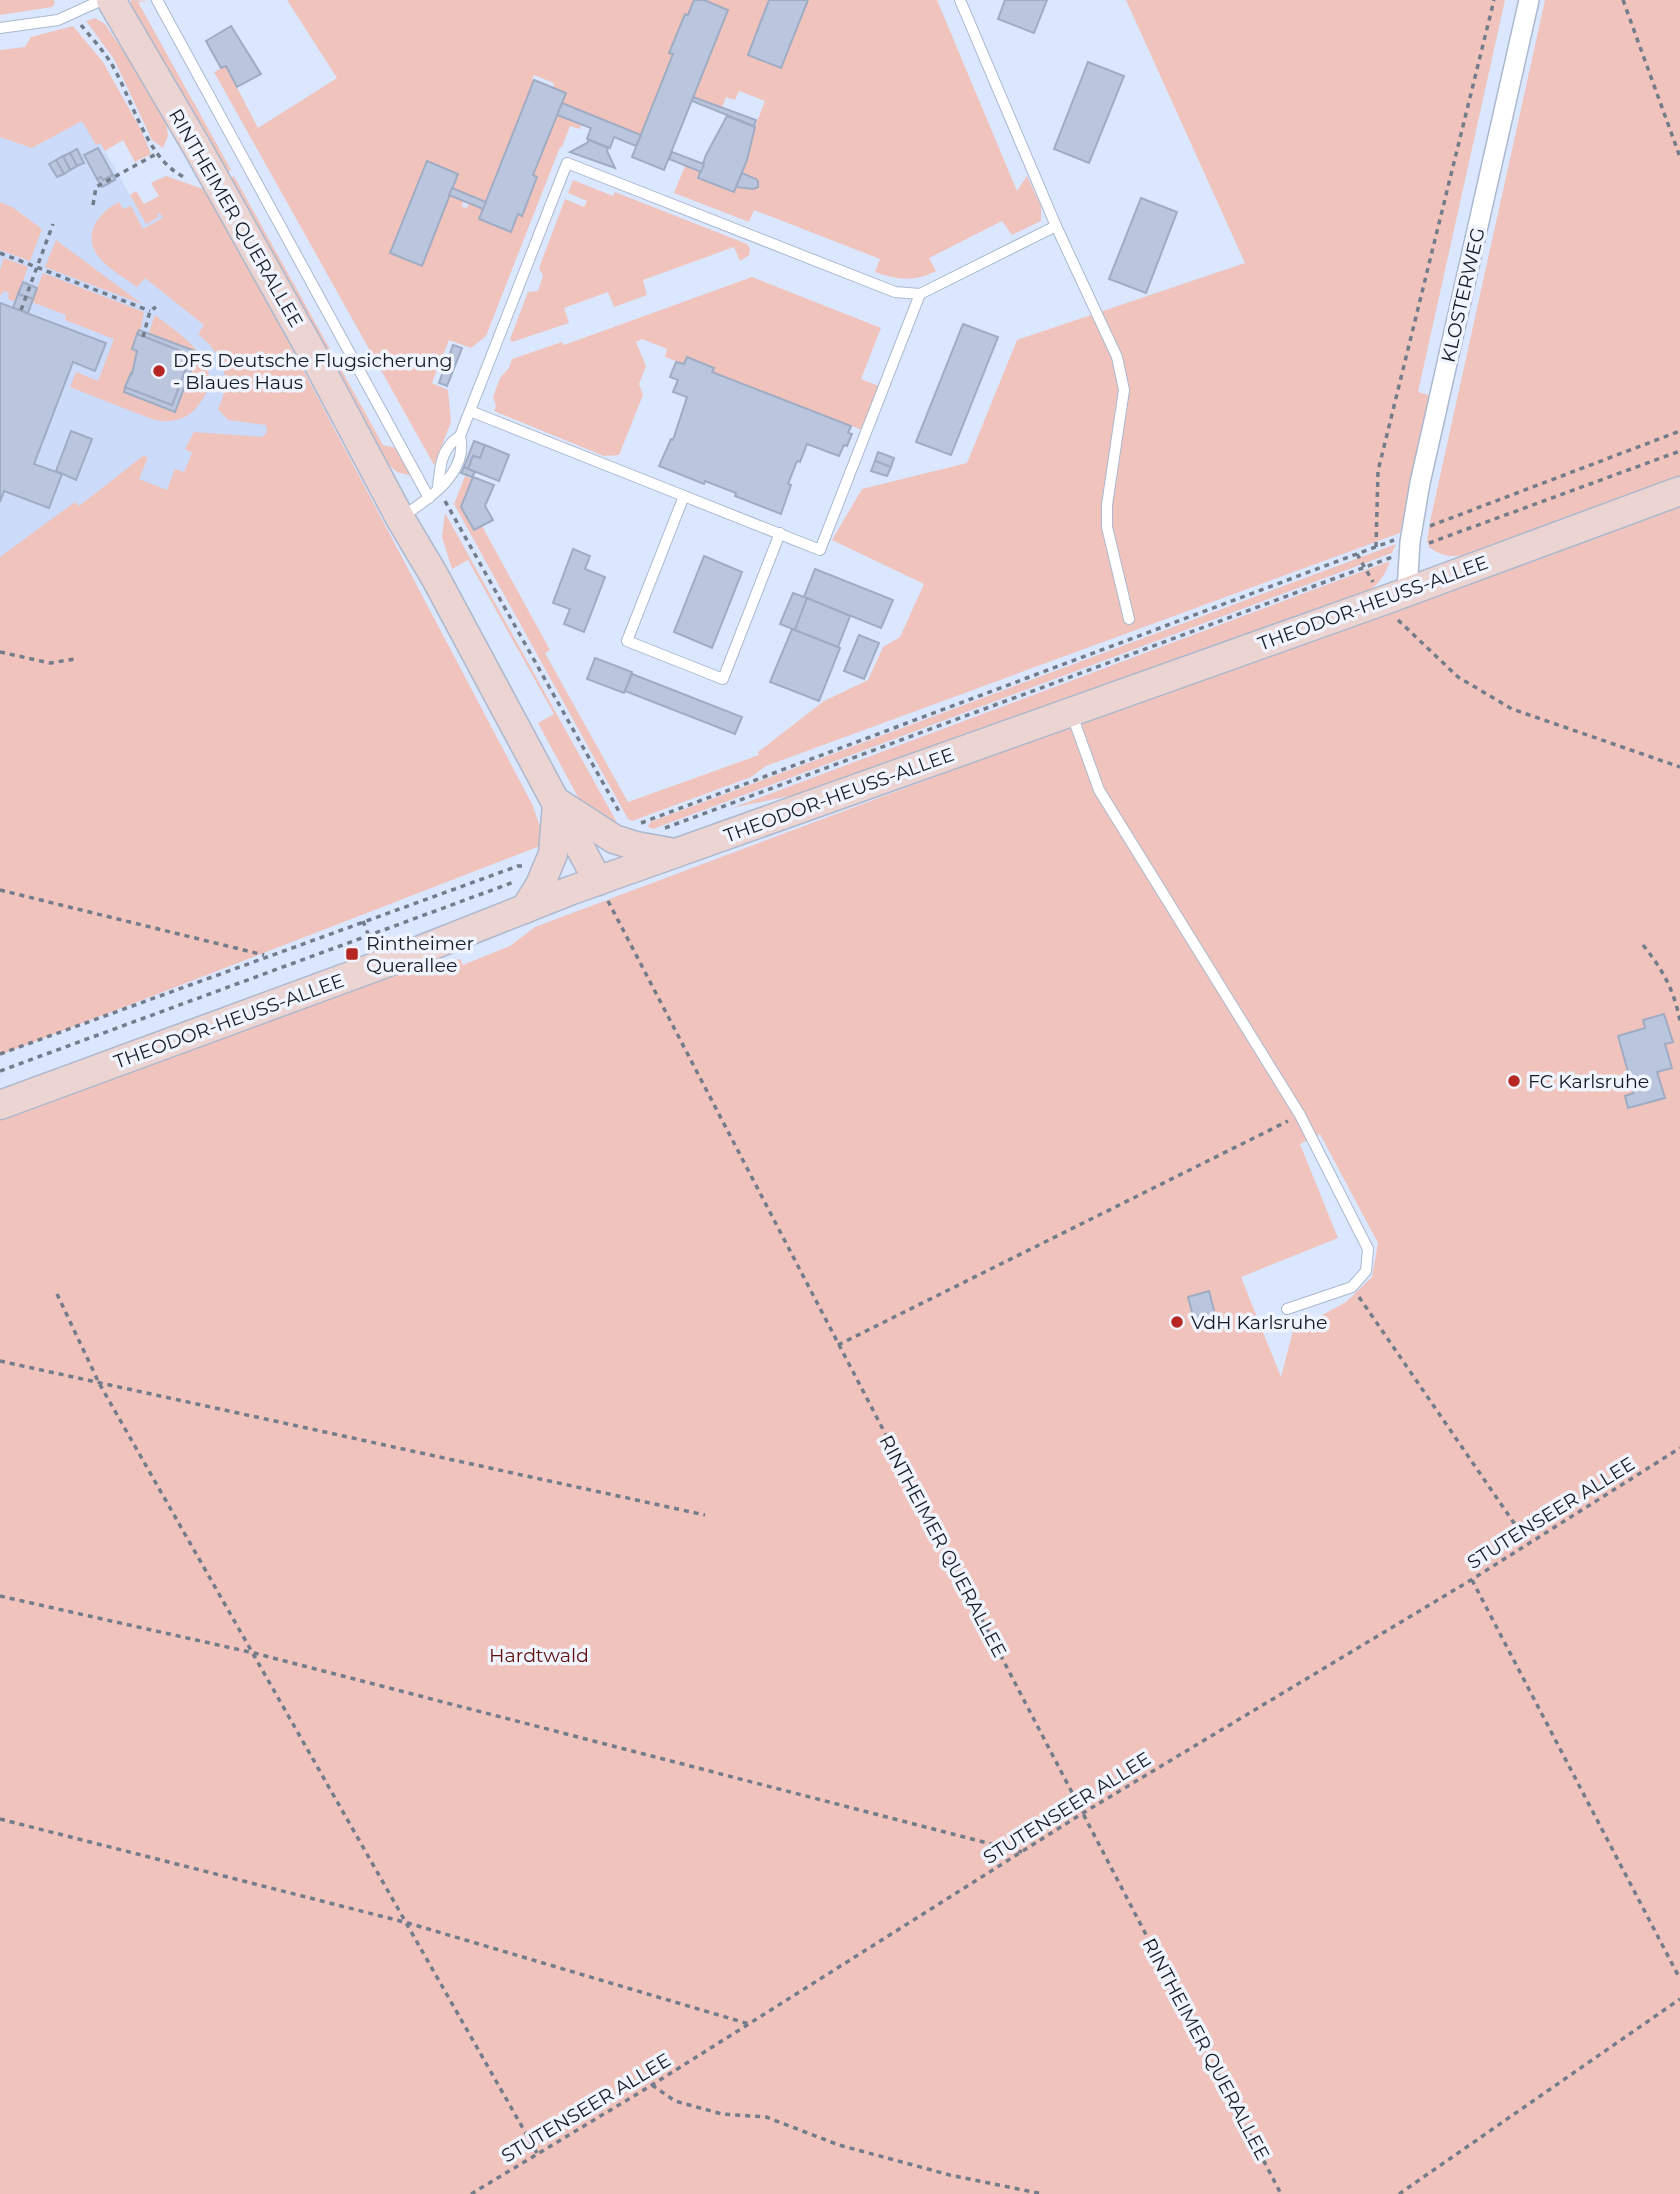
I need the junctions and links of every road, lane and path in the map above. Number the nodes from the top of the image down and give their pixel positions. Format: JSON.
{"nodes":[{"id":1,"x":103,"y":0,"type":"edge"},
{"id":2,"x":111,"y":0,"type":"edge"},
{"id":3,"x":157,"y":0,"type":"edge"},
{"id":4,"x":960,"y":0,"type":"edge"},
{"id":5,"x":1494,"y":0,"type":"edge"},
{"id":6,"x":1529,"y":0,"type":"edge"},
{"id":7,"x":1623,"y":0,"type":"edge"},
{"id":8,"x":72,"y":15,"type":"junction"},
{"id":9,"x":0,"y":28,"type":"edge"},
{"id":10,"x":158,"y":153,"type":"junction"},
{"id":11,"x":1680,"y":158,"type":"edge"},
{"id":12,"x":167,"y":163,"type":"dead end"},
{"id":13,"x":93,"y":205,"type":"dead end"},
{"id":14,"x":53,"y":224,"type":"dead end"},
{"id":15,"x":1056,"y":226,"type":"junction"},
{"id":16,"x":0,"y":253,"type":"edge"},
{"id":17,"x":37,"y":267,"type":"junction"},
{"id":18,"x":920,"y":294,"type":"junction"},
{"id":19,"x":156,"y":307,"type":"dead end"},
{"id":20,"x":21,"y":310,"type":"dead end"},
{"id":21,"x":150,"y":311,"type":"junction"},
{"id":22,"x":144,"y":337,"type":"dead end"},
{"id":23,"x":470,"y":411,"type":"junction"},
{"id":24,"x":1680,"y":431,"type":"edge"},
{"id":25,"x":460,"y":436,"type":"junction"},
{"id":26,"x":1680,"y":451,"type":"edge"},
{"id":27,"x":439,"y":488,"type":"junction"},
{"id":28,"x":1680,"y":491,"type":"edge"},
{"id":29,"x":684,"y":496,"type":"junction"},
{"id":30,"x":429,"y":498,"type":"junction"},
{"id":31,"x":400,"y":518,"type":"junction"},
{"id":32,"x":780,"y":533,"type":"junction"},
{"id":33,"x":1410,"y":542,"type":"junction"},
{"id":34,"x":1376,"y":547,"type":"junction"},
{"id":35,"x":1357,"y":554,"type":"junction"},
{"id":36,"x":1363,"y":567,"type":"junction"},
{"id":37,"x":1396,"y":596,"type":"junction"},
{"id":38,"x":1129,"y":619,"type":"dead end"},
{"id":39,"x":0,"y":652,"type":"edge"},
{"id":40,"x":75,"y":659,"type":"dead end"},
{"id":41,"x":1072,"y":713,"type":"junction"},
{"id":42,"x":1680,"y":767,"type":"edge"},
{"id":43,"x":557,"y":803,"type":"junction"},
{"id":44,"x":639,"y":824,"type":"dead end"},
{"id":45,"x":654,"y":832,"type":"dead end"},
{"id":46,"x":678,"y":854,"type":"junction"},
{"id":47,"x":549,"y":867,"type":"junction"},
{"id":48,"x":507,"y":870,"type":"dead end"},
{"id":49,"x":0,"y":890,"type":"edge"},
{"id":50,"x":602,"y":890,"type":"junction"},
{"id":51,"x":525,"y":909,"type":"junction"},
{"id":52,"x":363,"y":921,"type":"junction"},
{"id":53,"x":369,"y":936,"type":"junction"},
{"id":54,"x":372,"y":944,"type":"dead end"},
{"id":55,"x":1643,"y":945,"type":"dead end"},
{"id":56,"x":267,"y":956,"type":"junction"},
{"id":57,"x":1678,"y":1004,"type":"edge"},
{"id":58,"x":1680,"y":1021,"type":"edge"},
{"id":59,"x":0,"y":1054,"type":"edge"},
{"id":60,"x":0,"y":1071,"type":"edge"},
{"id":61,"x":0,"y":1105,"type":"edge"},
{"id":62,"x":1300,"y":1115,"type":"junction"},
{"id":63,"x":1352,"y":1287,"type":"junction"},
{"id":64,"x":57,"y":1294,"type":"dead end"},
{"id":65,"x":1287,"y":1309,"type":"dead end"},
{"id":66,"x":838,"y":1345,"type":"junction"},
{"id":67,"x":0,"y":1361,"type":"edge"},
{"id":68,"x":99,"y":1383,"type":"junction"},
{"id":69,"x":1680,"y":1448,"type":"edge"},
{"id":70,"x":705,"y":1515,"type":"dead end"},
{"id":71,"x":1528,"y":1543,"type":"junction"},
{"id":72,"x":1471,"y":1580,"type":"junction"},
{"id":73,"x":0,"y":1596,"type":"edge"},
{"id":74,"x":254,"y":1653,"type":"junction"},
{"id":75,"x":1083,"y":1813,"type":"junction"},
{"id":76,"x":0,"y":1819,"type":"edge"},
{"id":77,"x":1022,"y":1852,"type":"junction"},
{"id":78,"x":408,"y":1923,"type":"junction"},
{"id":79,"x":1680,"y":1979,"type":"edge"},
{"id":80,"x":1680,"y":1999,"type":"edge"},
{"id":81,"x":749,"y":2024,"type":"junction"},
{"id":82,"x":652,"y":2085,"type":"junction"},
{"id":83,"x":537,"y":2153,"type":"junction"},
{"id":84,"x":471,"y":2194,"type":"edge"},
{"id":85,"x":1043,"y":2194,"type":"edge"},
{"id":86,"x":1281,"y":2194,"type":"edge"},
{"id":87,"x":1399,"y":2194,"type":"edge"}],
"edges":[{"from":1,"to":8,"type":"lane"},
{"from":2,"to":31,"type":"main road","name":"RINTHEIMER QUERALLEE"},
{"from":3,"to":30,"type":"lane"},
{"from":4,"to":15,"type":"lane"},
{"from":5,"to":34,"type":"path"},
{"from":6,"to":33,"type":"street","name":"KLOSTERWEG"},
{"from":7,"to":11,"type":"path"},
{"from":8,"to":9,"type":"lane"},
{"from":8,"to":10,"type":"path"},
{"from":10,"to":12,"type":"path"},
{"from":10,"to":13,"type":"path"},
{"from":14,"to":17,"type":"path"},
{"from":15,"to":18,"type":"lane"},
{"from":15,"to":38,"type":"lane"},
{"from":16,"to":17,"type":"path"},
{"from":17,"to":20,"type":"path"},
{"from":17,"to":21,"type":"path"},
{"from":18,"to":23,"type":"lane"},
{"from":18,"to":32,"type":"lane"},
{"from":19,"to":21,"type":"path"},
{"from":21,"to":22,"type":"path"},
{"from":23,"to":25,"type":"lane"},
{"from":23,"to":29,"type":"lane"},
{"from":24,"to":33,"type":"path"},
{"from":25,"to":27,"type":"lane"},
{"from":25,"to":27,"type":"lane"},
{"from":26,"to":33,"type":"path"},
{"from":27,"to":30,"type":"lane"},
{"from":28,"to":37,"type":"main road","name":"THEODOR-HEUSS-ALLEE"},
{"from":29,"to":32,"type":"lane"},
{"from":29,"to":32,"type":"lane"},
{"from":30,"to":31,"type":"lane"},
{"from":31,"to":43,"type":"main road","name":"RINTHEIMER QUERALLEE"},
{"from":33,"to":34,"type":"path"},
{"from":33,"to":36,"type":"path"},
{"from":33,"to":37,"type":"street","name":"KLOSTERWEG"},
{"from":34,"to":35,"type":"path"},
{"from":35,"to":36,"type":"path"},
{"from":35,"to":44,"type":"path"},
{"from":36,"to":37,"type":"path"},
{"from":36,"to":45,"type":"path"},
{"from":37,"to":41,"type":"main road","name":"THEODOR-HEUSS-ALLEE"},
{"from":37,"to":42,"type":"path"},
{"from":39,"to":40,"type":"path"},
{"from":41,"to":46,"type":"main road","name":"THEODOR-HEUSS-ALLEE"},
{"from":41,"to":62,"type":"lane"},
{"from":43,"to":46,"type":"main road"},
{"from":43,"to":47,"type":"main road"},
{"from":43,"to":50,"type":"main road","name":"RINTHEIMER QUERALLEE"},
{"from":46,"to":50,"type":"main road","name":"THEODOR-HEUSS-ALLEE"},
{"from":47,"to":51,"type":"main road"},
{"from":47,"to":53,"type":"path"},
{"from":48,"to":52,"type":"path"},
{"from":49,"to":56,"type":"path"},
{"from":50,"to":51,"type":"main road","name":"THEODOR-HEUSS-ALLEE"},
{"from":50,"to":66,"type":"path","name":"RINTHEIMER QUERALLEE"},
{"from":51,"to":61,"type":"main road","name":"THEODOR-HEUSS-ALLEE"},
{"from":52,"to":53,"type":"path"},
{"from":52,"to":56,"type":"path"},
{"from":53,"to":54,"type":"path"},
{"from":53,"to":60,"type":"path"},
{"from":55,"to":57,"type":"path"},
{"from":56,"to":59,"type":"path"},
{"from":57,"to":58,"type":"path"},
{"from":62,"to":63,"type":"lane"},
{"from":62,"to":66,"type":"path"},
{"from":63,"to":65,"type":"lane"},
{"from":63,"to":71,"type":"path"},
{"from":64,"to":68,"type":"path"},
{"from":66,"to":75,"type":"path","name":"RINTHEIMER QUERALLEE"},
{"from":67,"to":68,"type":"path"},
{"from":68,"to":70,"type":"path"},
{"from":68,"to":74,"type":"path"},
{"from":69,"to":71,"type":"path","name":"STUTENSEER ALLEE"},
{"from":71,"to":72,"type":"path","name":"STUTENSEER ALLEE"},
{"from":72,"to":75,"type":"path","name":"STUTENSEER ALLEE"},
{"from":72,"to":79,"type":"path"},
{"from":73,"to":74,"type":"path"},
{"from":74,"to":77,"type":"path"},
{"from":74,"to":78,"type":"path"},
{"from":75,"to":77,"type":"path","name":"STUTENSEER ALLEE"},
{"from":75,"to":86,"type":"path","name":"RINTHEIMER QUERALLEE"},
{"from":76,"to":78,"type":"path"},
{"from":77,"to":81,"type":"path","name":"STUTENSEER ALLEE"},
{"from":78,"to":81,"type":"path"},
{"from":78,"to":83,"type":"path"},
{"from":80,"to":87,"type":"path"},
{"from":81,"to":82,"type":"path","name":"STUTENSEER ALLEE"},
{"from":82,"to":83,"type":"path","name":"STUTENSEER ALLEE"},
{"from":82,"to":85,"type":"path"},
{"from":83,"to":84,"type":"path","name":"STUTENSEER ALLEE"}]}
